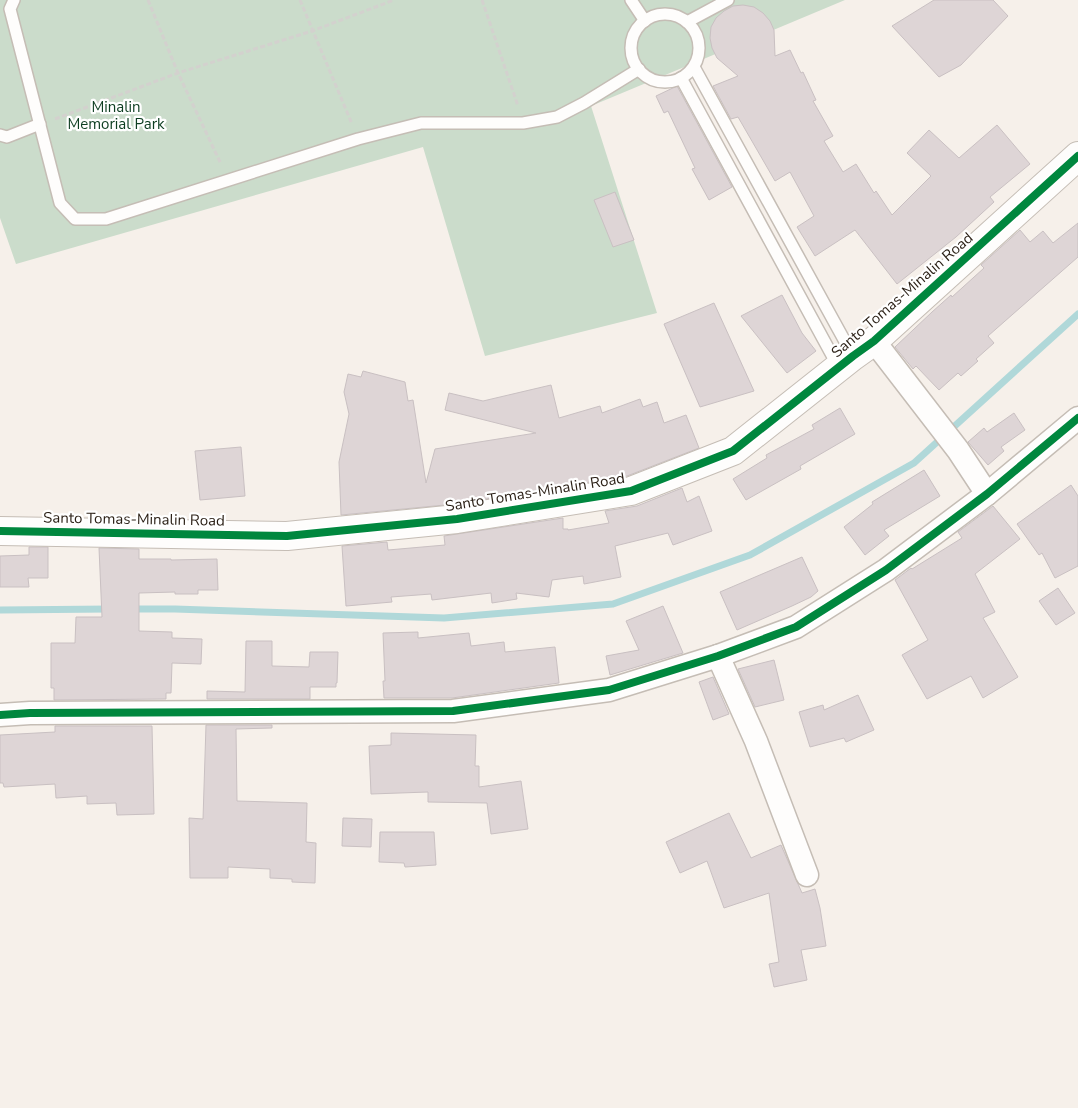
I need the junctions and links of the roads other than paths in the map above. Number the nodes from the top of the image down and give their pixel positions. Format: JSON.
{"nodes":[{"id":1,"x":14,"y":0,"type":"edge"},
{"id":2,"x":631,"y":0,"type":"edge"},
{"id":3,"x":728,"y":0,"type":"edge"},
{"id":4,"x":645,"y":21,"type":"junction"},
{"id":5,"x":687,"y":22,"type":"junction"},
{"id":6,"x":694,"y":67,"type":"junction"},
{"id":7,"x":639,"y":69,"type":"junction"},
{"id":8,"x":681,"y":78,"type":"junction"},
{"id":9,"x":40,"y":124,"type":"junction"},
{"id":10,"x":0,"y":135,"type":"edge"},
{"id":11,"x":1078,"y":156,"type":"edge"},
{"id":12,"x":855,"y":355,"type":"junction"},
{"id":13,"x":1078,"y":418,"type":"edge"},
{"id":14,"x":987,"y":494,"type":"junction"},
{"id":15,"x":0,"y":530,"type":"edge"},
{"id":16,"x":718,"y":656,"type":"junction"},
{"id":17,"x":0,"y":715,"type":"edge"},
{"id":18,"x":807,"y":876,"type":"dead end"}],
"edges":[{"from":1,"to":9,"type":"lane"},
{"from":2,"to":4,"type":"lane"},
{"from":3,"to":5,"type":"lane"},
{"from":4,"to":5,"type":"lane"},
{"from":4,"to":7,"type":"lane"},
{"from":5,"to":6,"type":"lane"},
{"from":6,"to":8,"type":"lane"},
{"from":6,"to":12,"type":"lane"},
{"from":7,"to":8,"type":"lane"},
{"from":7,"to":9,"type":"lane"},
{"from":8,"to":12,"type":"lane"},
{"from":9,"to":10,"type":"lane"},
{"from":11,"to":12,"type":"street","name":"Santo Tomas-Minalin Road"},
{"from":12,"to":14,"type":"street"},
{"from":12,"to":15,"type":"street","name":"Santo Tomas-Minalin Road"},
{"from":13,"to":14,"type":"street"},
{"from":14,"to":16,"type":"street"},
{"from":16,"to":17,"type":"street"},
{"from":16,"to":18,"type":"street"}]}
